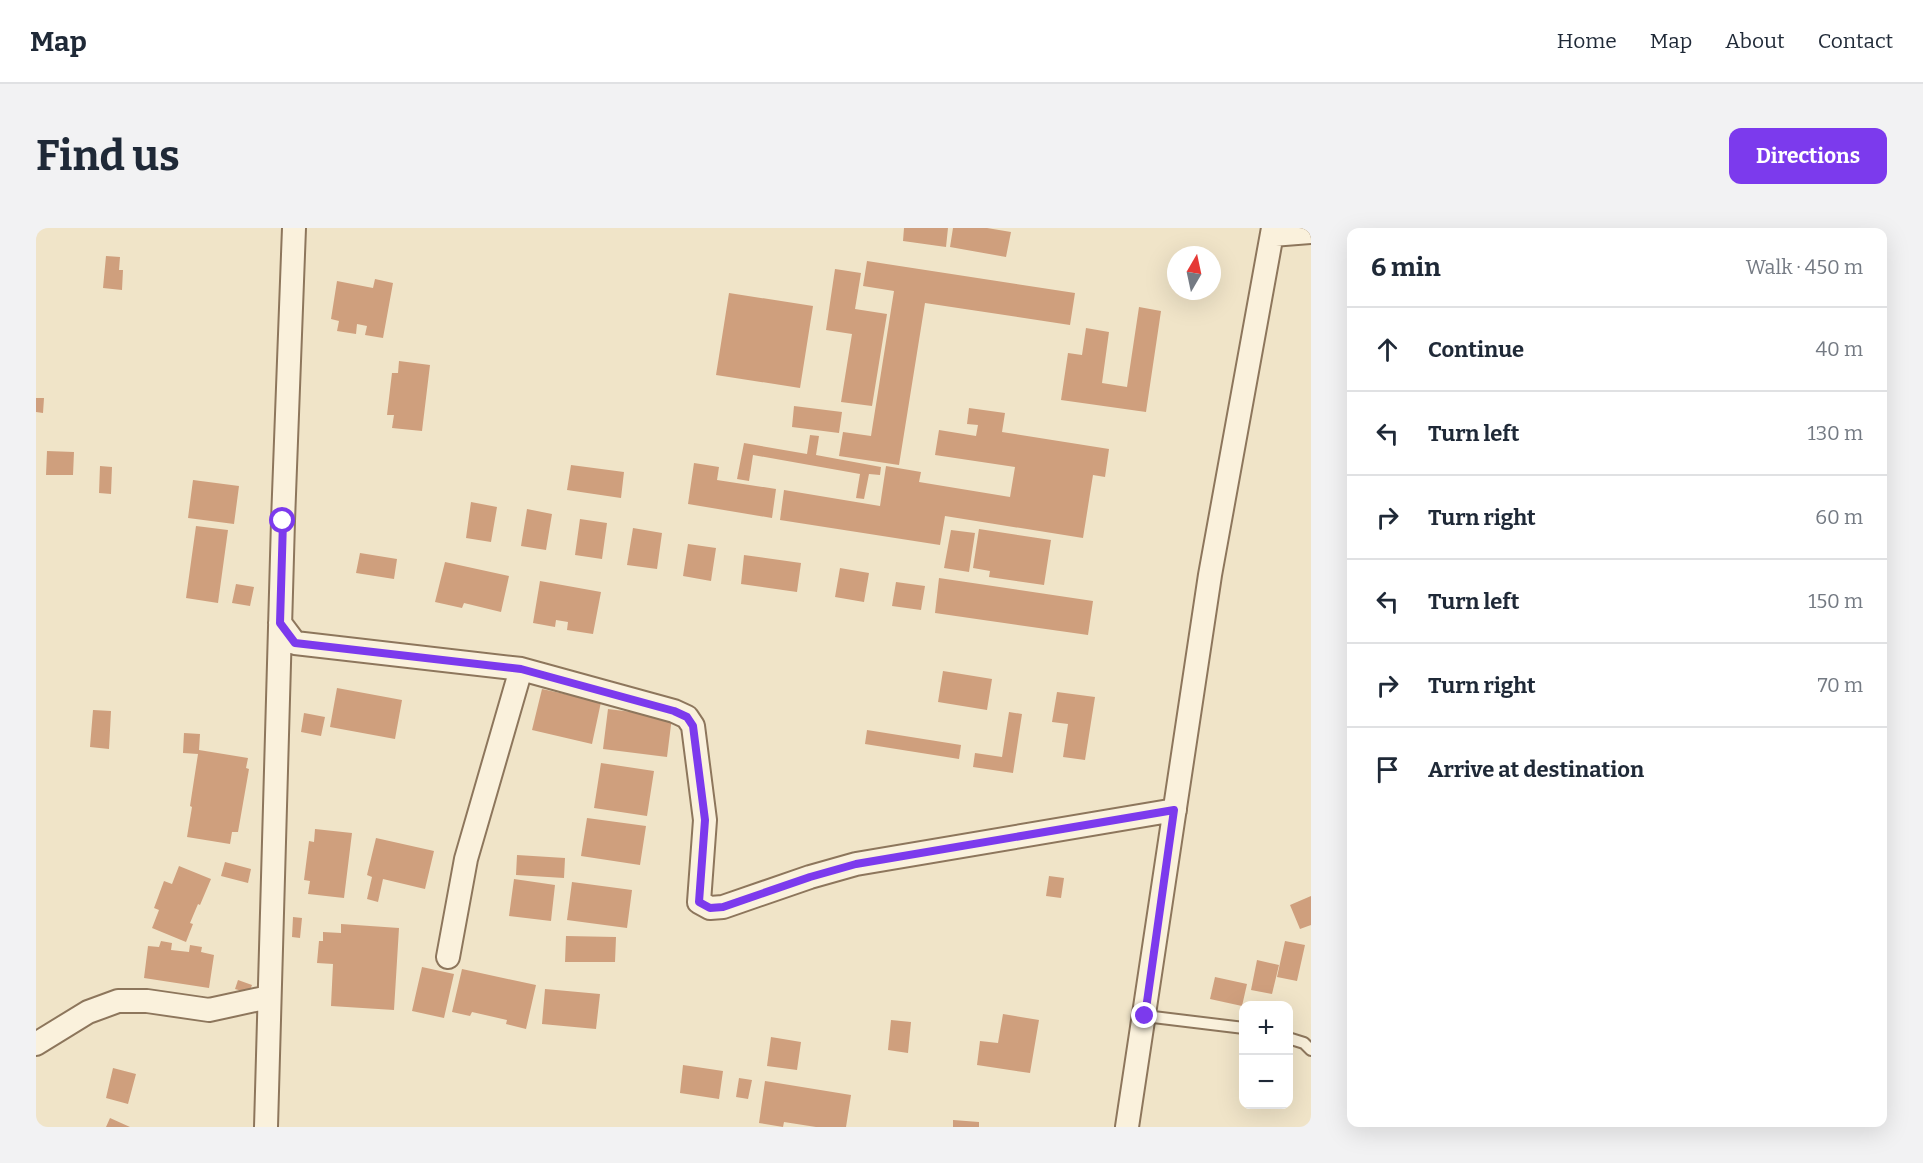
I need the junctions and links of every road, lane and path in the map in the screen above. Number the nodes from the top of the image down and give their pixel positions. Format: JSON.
{"nodes":[{"id":1,"x":294,"y":228,"type":"edge"},
{"id":2,"x":1273,"y":231,"type":"edge"},
{"id":3,"x":1311,"y":232,"type":"edge"},
{"id":4,"x":280,"y":623,"type":"junction"},
{"id":5,"x":521,"y":669,"type":"junction"},
{"id":6,"x":1174,"y":810,"type":"junction"},
{"id":7,"x":448,"y":957,"type":"dead end"},
{"id":8,"x":269,"y":998,"type":"junction"},
{"id":9,"x":1145,"y":1016,"type":"junction"},
{"id":10,"x":1239,"y":1027,"type":"edge"},
{"id":11,"x":1293,"y":1040,"type":"edge"},
{"id":12,"x":36,"y":1044,"type":"edge"},
{"id":13,"x":1311,"y":1050,"type":"edge"},
{"id":14,"x":266,"y":1127,"type":"edge"},
{"id":15,"x":1127,"y":1127,"type":"edge"}],
"edges":[{"from":1,"to":4,"type":"street"},
{"from":2,"to":3,"type":"street"},
{"from":2,"to":6,"type":"street"},
{"from":4,"to":5,"type":"street"},
{"from":4,"to":8,"type":"street"},
{"from":5,"to":6,"type":"street"},
{"from":5,"to":7,"type":"street"},
{"from":6,"to":9,"type":"street"},
{"from":8,"to":12,"type":"street"},
{"from":8,"to":14,"type":"street"},
{"from":9,"to":10,"type":"lane"},
{"from":9,"to":15,"type":"street"},
{"from":11,"to":13,"type":"lane"}]}
